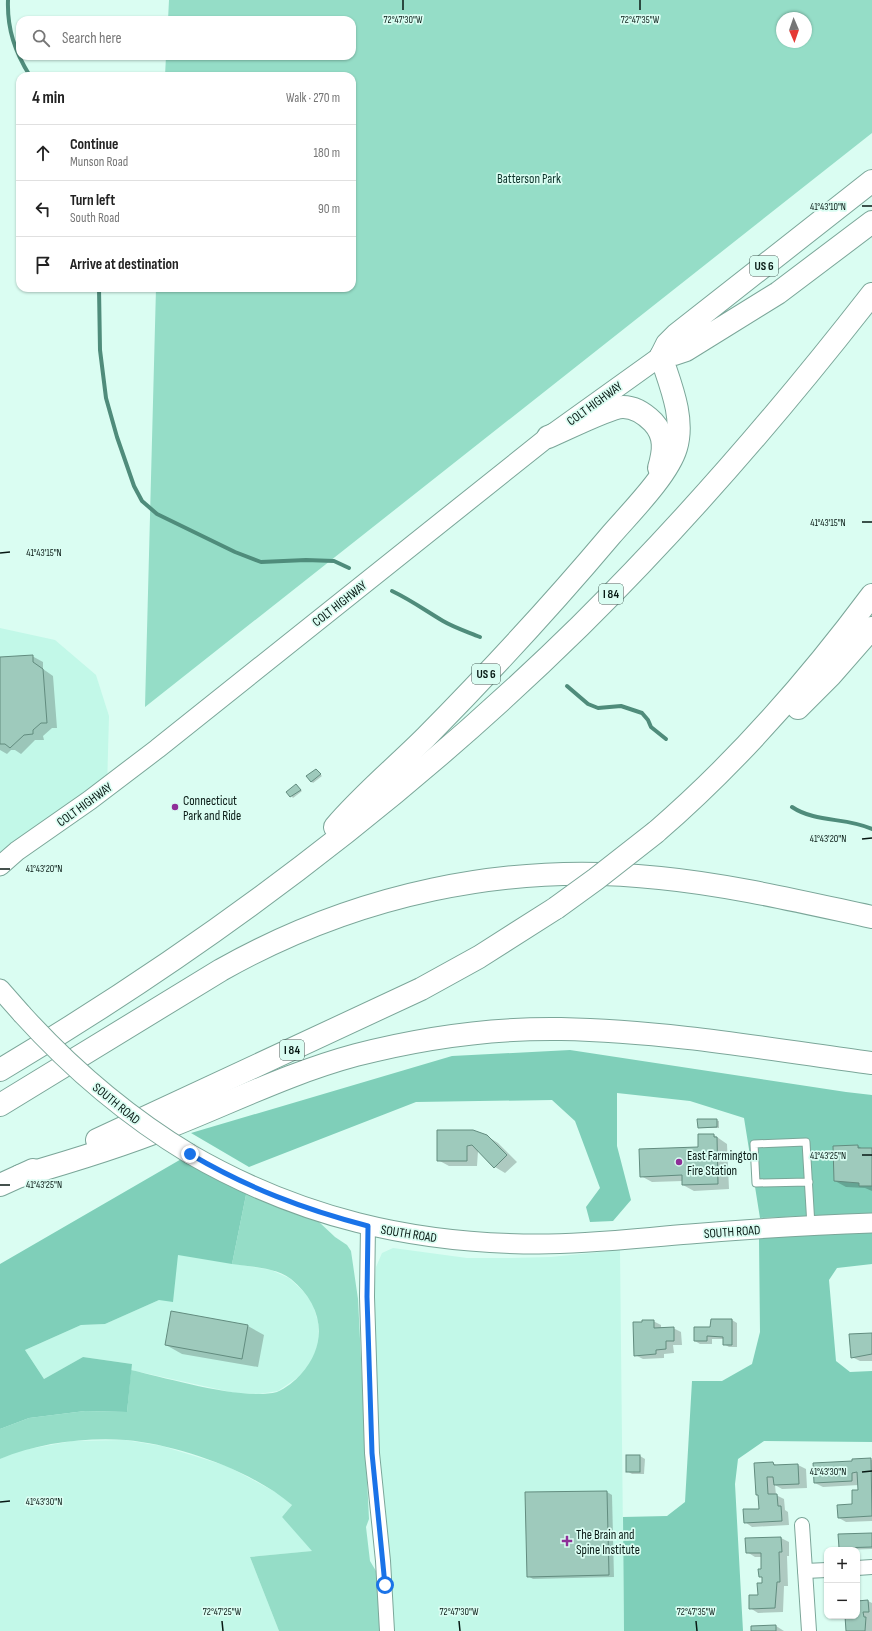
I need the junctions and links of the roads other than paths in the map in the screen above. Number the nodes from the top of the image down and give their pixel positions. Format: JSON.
{"nodes":[{"id":1,"x":872,"y":181,"type":"edge"},
{"id":2,"x":872,"y":222,"type":"edge"},
{"id":3,"x":872,"y":294,"type":"edge"},
{"id":4,"x":661,"y":356,"type":"junction"},
{"id":5,"x":548,"y":437,"type":"junction"},
{"id":6,"x":653,"y":484,"type":"junction"},
{"id":7,"x":872,"y":595,"type":"edge"},
{"id":8,"x":863,"y":623,"type":"edge"},
{"id":9,"x":720,"y":773,"type":"junction"},
{"id":10,"x":8,"y":854,"type":"edge"},
{"id":11,"x":314,"y":858,"type":"junction"},
{"id":12,"x":0,"y":866,"type":"edge"},
{"id":13,"x":872,"y":917,"type":"edge"},
{"id":14,"x":0,"y":989,"type":"edge"},
{"id":15,"x":872,"y":1063,"type":"edge"},
{"id":16,"x":0,"y":1070,"type":"edge"},
{"id":17,"x":0,"y":1105,"type":"edge"},
{"id":18,"x":20,"y":1176,"type":"junction"},
{"id":19,"x":809,"y":1182,"type":"junction"},
{"id":20,"x":0,"y":1185,"type":"edge"},
{"id":21,"x":872,"y":1224,"type":"edge"},
{"id":22,"x":368,"y":1226,"type":"junction"},
{"id":23,"x":811,"y":1226,"type":"junction"},
{"id":24,"x":802,"y":1525,"type":"dead end"},
{"id":25,"x":872,"y":1567,"type":"edge"},
{"id":26,"x":860,"y":1568,"type":"edge"},
{"id":27,"x":824,"y":1570,"type":"edge"},
{"id":28,"x":805,"y":1572,"type":"junction"},
{"id":29,"x":386,"y":1631,"type":"edge"},
{"id":30,"x":809,"y":1631,"type":"edge"}],
"edges":[{"from":1,"to":4,"type":"highway","name":"COLT HIGHWAY","number":"US 6"},
{"from":2,"to":4,"type":"highway","name":"COLT HIGHWAY"},
{"from":3,"to":11,"type":"highway","number":"I 84"},
{"from":4,"to":5,"type":"main road","name":"COLT HIGHWAY"},
{"from":4,"to":6,"type":"highway","number":"US 6"},
{"from":5,"to":6,"type":"highway"},
{"from":5,"to":10,"type":"main road","name":"COLT HIGHWAY"},
{"from":6,"to":11,"type":"highway","number":"US 6"},
{"from":7,"to":8,"type":"highway","number":"I 84"},
{"from":8,"to":9,"type":"highway","number":"I 84"},
{"from":8,"to":9,"type":"highway"},
{"from":9,"to":18,"type":"highway","number":"I 84","bridge":true},
{"from":10,"to":12,"type":"main road","name":"COLT HIGHWAY"},
{"from":11,"to":16,"type":"highway","number":"I 84"},
{"from":13,"to":17,"type":"highway"},
{"from":14,"to":22,"type":"main road","name":"SOUTH ROAD","bridge":true},
{"from":15,"to":18,"type":"highway"},
{"from":18,"to":20,"type":"highway","number":"I 84"},
{"from":19,"to":19,"type":"lane"},
{"from":19,"to":23,"type":"lane"},
{"from":21,"to":23,"type":"main road","name":"SOUTH ROAD"},
{"from":22,"to":23,"type":"main road","name":"SOUTH ROAD"},
{"from":22,"to":29,"type":"street"},
{"from":24,"to":28,"type":"street"},
{"from":25,"to":26,"type":"street"},
{"from":27,"to":28,"type":"street"},
{"from":28,"to":30,"type":"street"}]}
